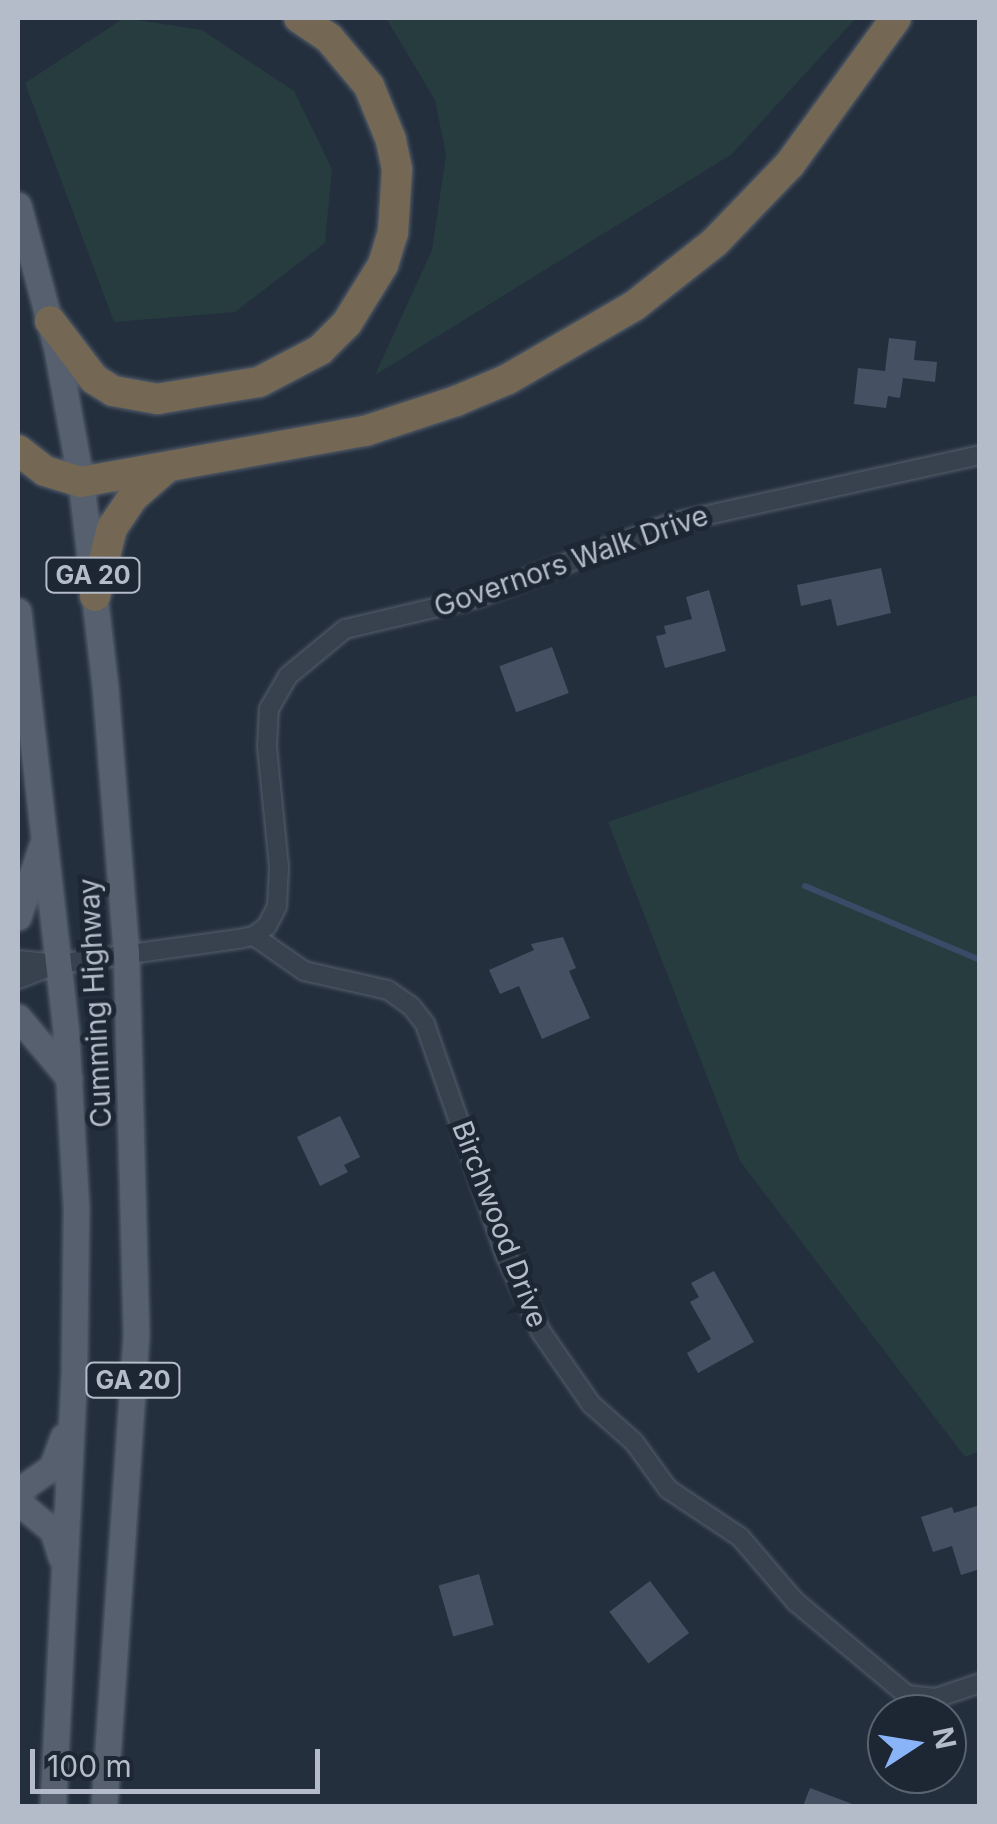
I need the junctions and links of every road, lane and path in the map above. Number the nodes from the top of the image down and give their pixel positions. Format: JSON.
{"nodes":[{"id":1,"x":300,"y":18,"type":"edge"},
{"id":2,"x":896,"y":18,"type":"edge"},
{"id":3,"x":18,"y":205,"type":"edge"},
{"id":4,"x":50,"y":321,"type":"junction"},
{"id":5,"x":18,"y":450,"type":"edge"},
{"id":6,"x":980,"y":455,"type":"edge"},
{"id":7,"x":167,"y":467,"type":"junction"},
{"id":8,"x":81,"y":482,"type":"junction"},
{"id":9,"x":95,"y":596,"type":"junction"},
{"id":10,"x":18,"y":612,"type":"edge"},
{"id":11,"x":44,"y":844,"type":"junction"},
{"id":12,"x":18,"y":918,"type":"edge"},
{"id":13,"x":254,"y":936,"type":"junction"},
{"id":14,"x":126,"y":952,"type":"junction"},
{"id":15,"x":18,"y":960,"type":"edge"},
{"id":16,"x":58,"y":964,"type":"junction"},
{"id":17,"x":18,"y":980,"type":"edge"},
{"id":18,"x":18,"y":1017,"type":"edge"},
{"id":19,"x":69,"y":1078,"type":"junction"},
{"id":20,"x":74,"y":1372,"type":"junction"},
{"id":21,"x":18,"y":1491,"type":"edge"},
{"id":22,"x":18,"y":1502,"type":"edge"},
{"id":23,"x":64,"y":1567,"type":"junction"},
{"id":24,"x":980,"y":1683,"type":"edge"},
{"id":25,"x":53,"y":1806,"type":"edge"},
{"id":26,"x":104,"y":1806,"type":"edge"}],
"edges":[{"from":1,"to":4,"type":"highway"},
{"from":2,"to":7,"type":"highway"},
{"from":3,"to":4,"type":"main road","name":"Cumming Highway","number":"GA 20"},
{"from":4,"to":8,"type":"main road","name":"Cumming Highway","number":"GA 20"},
{"from":5,"to":8,"type":"highway"},
{"from":6,"to":13,"type":"street","name":"Governors Walk Drive"},
{"from":7,"to":8,"type":"highway"},
{"from":7,"to":9,"type":"highway"},
{"from":8,"to":9,"type":"main road","name":"Cumming Highway","number":"GA 20"},
{"from":9,"to":14,"type":"main road","name":"Cumming Highway","number":"GA 20"},
{"from":10,"to":11,"type":"main road","name":"Cumming Highway","number":"GA 20"},
{"from":11,"to":12,"type":"main road"},
{"from":11,"to":16,"type":"main road","name":"Cumming Highway","number":"GA 20"},
{"from":13,"to":14,"type":"street"},
{"from":13,"to":24,"type":"street","name":"Birchwood Drive"},
{"from":14,"to":16,"type":"street"},
{"from":14,"to":26,"type":"main road","name":"Cumming Highway","number":"GA 20"},
{"from":15,"to":16,"type":"street"},
{"from":16,"to":17,"type":"street"},
{"from":16,"to":19,"type":"main road","name":"Cumming Highway","number":"GA 20"},
{"from":18,"to":19,"type":"main road"},
{"from":19,"to":20,"type":"main road","name":"Cumming Highway","number":"GA 20"},
{"from":20,"to":21,"type":"main road"},
{"from":20,"to":23,"type":"main road","name":"Cumming Highway","number":"GA 20"},
{"from":22,"to":23,"type":"main road"},
{"from":23,"to":25,"type":"main road","name":"Cumming Highway","number":"GA 20"}]}
